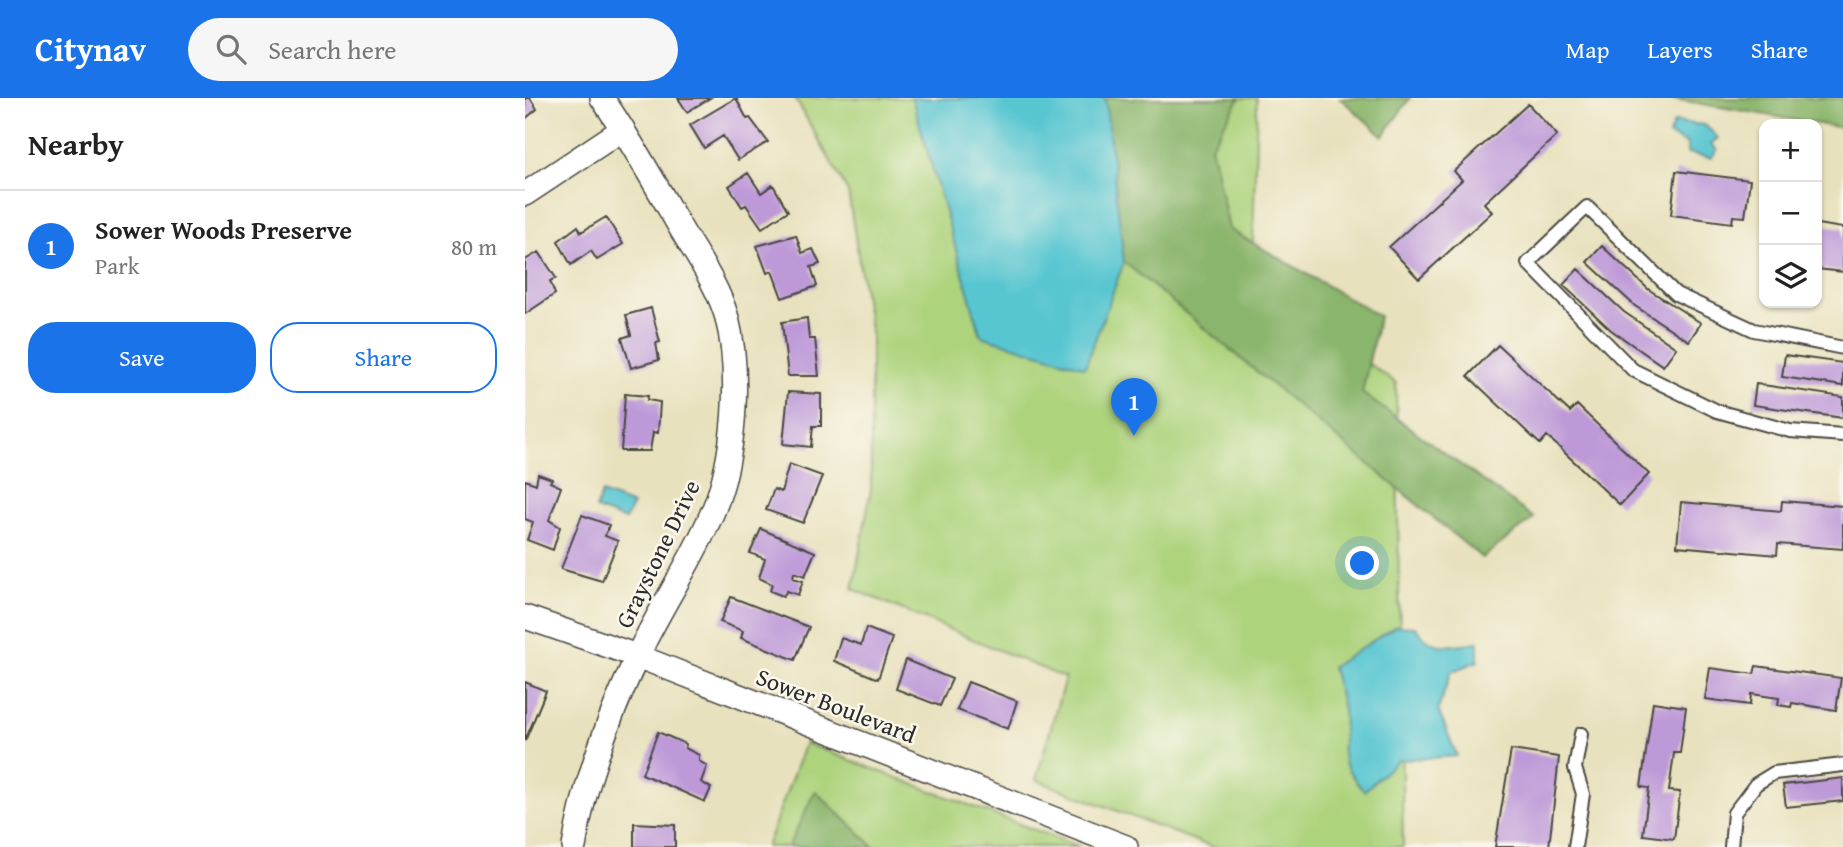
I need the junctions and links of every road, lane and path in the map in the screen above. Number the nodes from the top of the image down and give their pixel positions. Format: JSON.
{"nodes":[{"id":1,"x":602,"y":98,"type":"edge"},
{"id":2,"x":623,"y":129,"type":"junction"},
{"id":3,"x":525,"y":194,"type":"edge"},
{"id":4,"x":1843,"y":348,"type":"edge"},
{"id":5,"x":1843,"y":436,"type":"edge"},
{"id":6,"x":525,"y":617,"type":"edge"},
{"id":7,"x":638,"y":656,"type":"junction"},
{"id":8,"x":1581,"y":734,"type":"dead end"},
{"id":9,"x":1843,"y":765,"type":"edge"},
{"id":10,"x":575,"y":847,"type":"edge"},
{"id":11,"x":1126,"y":847,"type":"edge"},
{"id":12,"x":1575,"y":847,"type":"edge"},
{"id":13,"x":1731,"y":847,"type":"edge"}],
"edges":[{"from":1,"to":2,"type":"street","name":"Graystone Drive"},
{"from":2,"to":3,"type":"street"},
{"from":2,"to":7,"type":"street","name":"Graystone Drive"},
{"from":4,"to":5,"type":"lane"},
{"from":6,"to":7,"type":"street","name":"Sower Boulevard"},
{"from":7,"to":10,"type":"street","name":"Graystone Drive"},
{"from":7,"to":11,"type":"street","name":"Sower Boulevard"},
{"from":8,"to":12,"type":"lane"},
{"from":9,"to":13,"type":"lane"}]}
